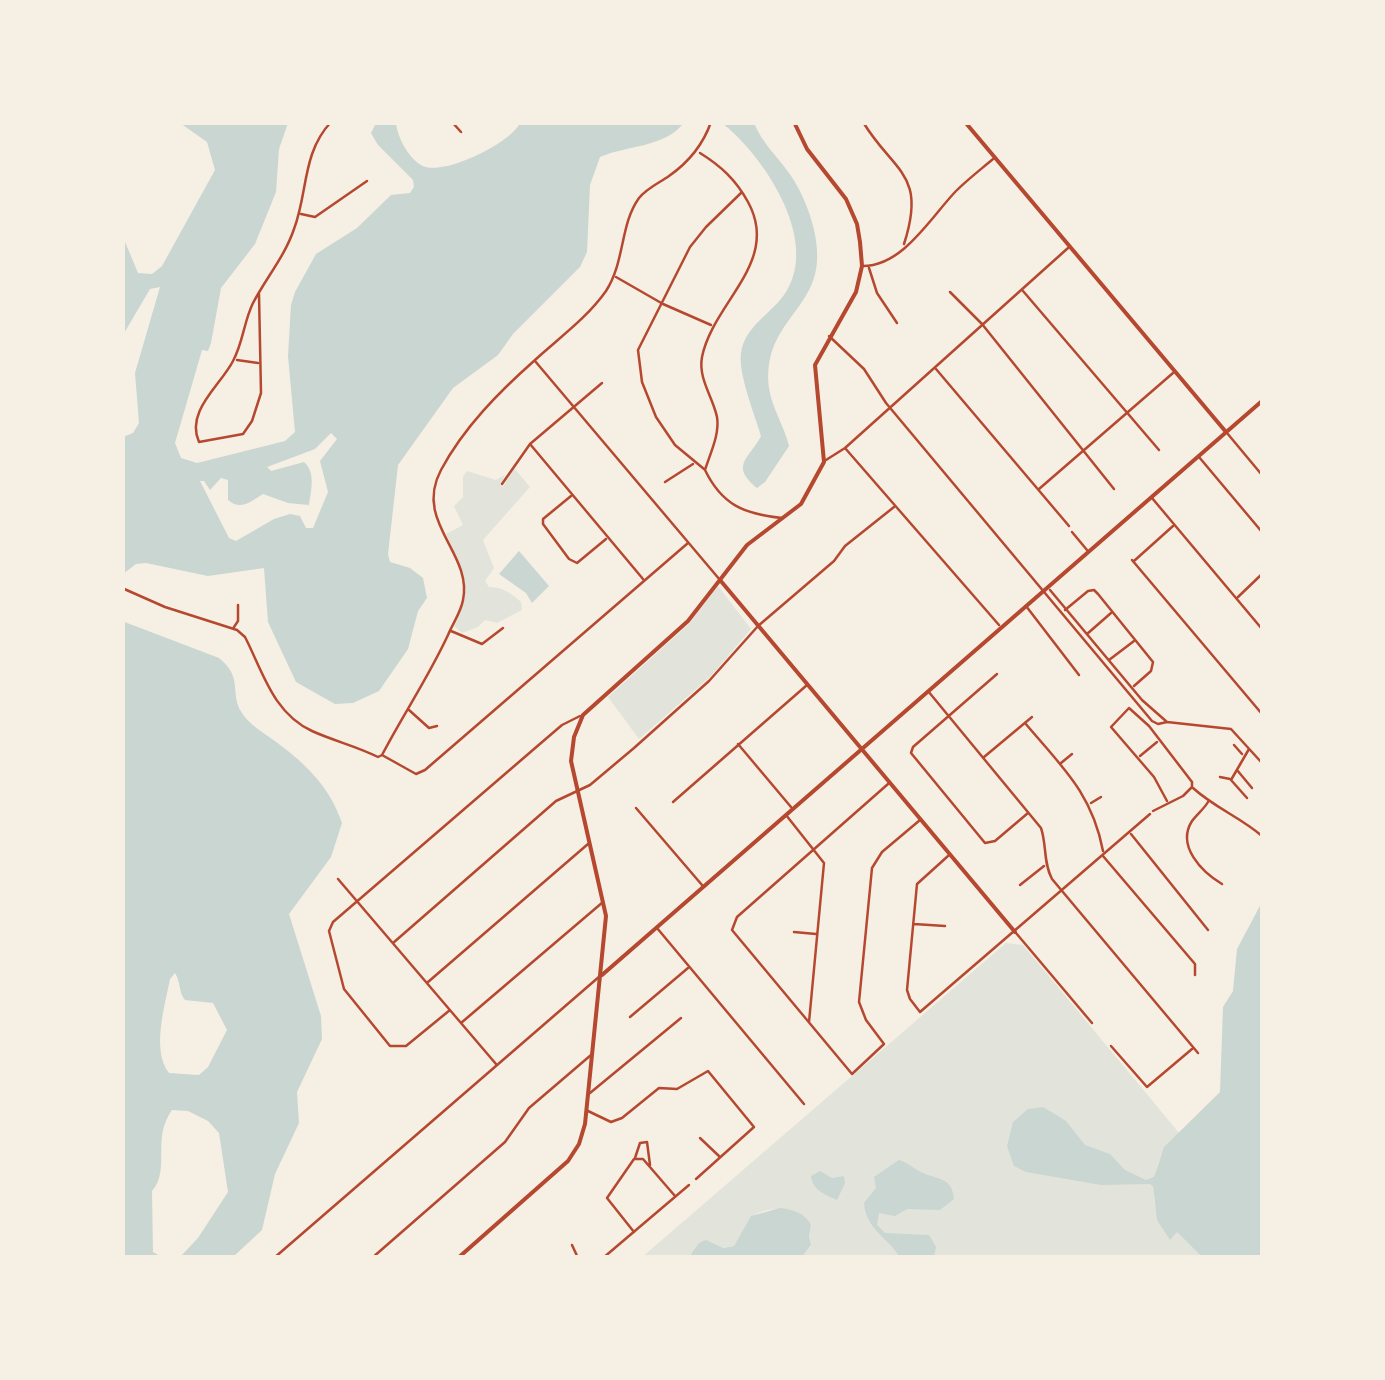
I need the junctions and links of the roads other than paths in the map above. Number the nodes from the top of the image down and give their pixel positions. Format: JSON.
{"nodes":[{"id":1,"x":331,"y":122,"type":"edge"},
{"id":2,"x":452,"y":122,"type":"edge"},
{"id":3,"x":711,"y":122,"type":"edge"},
{"id":4,"x":794,"y":122,"type":"edge"},
{"id":5,"x":863,"y":122,"type":"edge"},
{"id":6,"x":965,"y":122,"type":"edge"},
{"id":7,"x":460,"y":132,"type":"dead end"},
{"id":8,"x":697,"y":151,"type":"junction"},
{"id":9,"x":994,"y":158,"type":"junction"},
{"id":10,"x":367,"y":181,"type":"dead end"},
{"id":11,"x":742,"y":192,"type":"junction"},
{"id":12,"x":300,"y":213,"type":"junction"},
{"id":13,"x":1069,"y":247,"type":"junction"},
{"id":14,"x":902,"y":248,"type":"junction"},
{"id":15,"x":862,"y":266,"type":"junction"},
{"id":16,"x":869,"y":266,"type":"junction"},
{"id":17,"x":614,"y":276,"type":"junction"},
{"id":18,"x":1022,"y":290,"type":"junction"},
{"id":19,"x":950,"y":292,"type":"dead end"},
{"id":20,"x":259,"y":294,"type":"junction"},
{"id":21,"x":663,"y":304,"type":"junction"},
{"id":22,"x":896,"y":323,"type":"dead end"},
{"id":23,"x":982,"y":324,"type":"junction"},
{"id":24,"x":713,"y":326,"type":"junction"},
{"id":25,"x":829,"y":336,"type":"junction"},
{"id":26,"x":234,"y":360,"type":"junction"},
{"id":27,"x":534,"y":360,"type":"junction"},
{"id":28,"x":260,"y":364,"type":"junction"},
{"id":29,"x":936,"y":368,"type":"junction"},
{"id":30,"x":1174,"y":372,"type":"junction"},
{"id":31,"x":602,"y":383,"type":"dead end"},
{"id":32,"x":1262,"y":400,"type":"edge"},
{"id":33,"x":572,"y":407,"type":"junction"},
{"id":34,"x":890,"y":407,"type":"junction"},
{"id":35,"x":1128,"y":412,"type":"junction"},
{"id":36,"x":1226,"y":432,"type":"junction"},
{"id":37,"x":530,"y":444,"type":"junction"},
{"id":38,"x":845,"y":448,"type":"junction"},
{"id":39,"x":1159,"y":450,"type":"dead end"},
{"id":40,"x":1083,"y":451,"type":"junction"},
{"id":41,"x":1198,"y":456,"type":"junction"},
{"id":42,"x":824,"y":462,"type":"junction"},
{"id":43,"x":694,"y":463,"type":"junction"},
{"id":44,"x":705,"y":470,"type":"junction"},
{"id":45,"x":1262,"y":475,"type":"edge"},
{"id":46,"x":665,"y":482,"type":"dead end"},
{"id":47,"x":502,"y":484,"type":"dead end"},
{"id":48,"x":1114,"y":488,"type":"dead end"},
{"id":49,"x":1039,"y":490,"type":"junction"},
{"id":50,"x":572,"y":495,"type":"junction"},
{"id":51,"x":1150,"y":497,"type":"junction"},
{"id":52,"x":894,"y":507,"type":"junction"},
{"id":53,"x":783,"y":518,"type":"junction"},
{"id":54,"x":1069,"y":526,"type":"dead end"},
{"id":55,"x":1174,"y":526,"type":"junction"},
{"id":56,"x":1072,"y":532,"type":"dead end"},
{"id":57,"x":1262,"y":532,"type":"edge"},
{"id":58,"x":608,"y":538,"type":"junction"},
{"id":59,"x":688,"y":543,"type":"junction"},
{"id":60,"x":1088,"y":551,"type":"junction"},
{"id":61,"x":1262,"y":574,"type":"edge"},
{"id":62,"x":644,"y":580,"type":"junction"},
{"id":63,"x":720,"y":580,"type":"junction"},
{"id":64,"x":122,"y":588,"type":"edge"},
{"id":65,"x":1044,"y":589,"type":"junction"},
{"id":66,"x":1236,"y":598,"type":"junction"},
{"id":67,"x":238,"y":605,"type":"dead end"},
{"id":68,"x":1025,"y":605,"type":"junction"},
{"id":69,"x":1064,"y":610,"type":"junction"},
{"id":70,"x":1112,"y":612,"type":"junction"},
{"id":71,"x":758,"y":626,"type":"junction"},
{"id":72,"x":1000,"y":626,"type":"junction"},
{"id":73,"x":233,"y":628,"type":"junction"},
{"id":74,"x":503,"y":628,"type":"dead end"},
{"id":75,"x":1262,"y":628,"type":"edge"},
{"id":76,"x":450,"y":630,"type":"junction"},
{"id":77,"x":1085,"y":635,"type":"junction"},
{"id":78,"x":1136,"y":640,"type":"junction"},
{"id":79,"x":1107,"y":662,"type":"junction"},
{"id":80,"x":997,"y":674,"type":"dead end"},
{"id":81,"x":1078,"y":675,"type":"dead end"},
{"id":82,"x":808,"y":684,"type":"junction"},
{"id":83,"x":1130,"y":689,"type":"junction"},
{"id":84,"x":928,"y":691,"type":"junction"},
{"id":85,"x":1140,"y":701,"type":"junction"},
{"id":86,"x":1131,"y":708,"type":"junction"},
{"id":87,"x":408,"y":709,"type":"junction"},
{"id":88,"x":1262,"y":714,"type":"edge"},
{"id":89,"x":584,"y":715,"type":"junction"},
{"id":90,"x":949,"y":716,"type":"junction"},
{"id":91,"x":1153,"y":716,"type":"junction"},
{"id":92,"x":1032,"y":717,"type":"dead end"},
{"id":93,"x":1025,"y":722,"type":"junction"},
{"id":94,"x":1166,"y":722,"type":"junction"},
{"id":95,"x":436,"y":726,"type":"dead end"},
{"id":96,"x":1160,"y":741,"type":"junction"},
{"id":97,"x":738,"y":744,"type":"junction"},
{"id":98,"x":1234,"y":745,"type":"dead end"},
{"id":99,"x":1250,"y":748,"type":"junction"},
{"id":100,"x":861,"y":749,"type":"junction"},
{"id":101,"x":1072,"y":754,"type":"dead end"},
{"id":102,"x":1243,"y":754,"type":"junction"},
{"id":103,"x":382,"y":755,"type":"junction"},
{"id":104,"x":984,"y":757,"type":"junction"},
{"id":105,"x":1139,"y":757,"type":"junction"},
{"id":106,"x":1262,"y":763,"type":"edge"},
{"id":107,"x":1060,"y":764,"type":"junction"},
{"id":108,"x":1236,"y":769,"type":"junction"},
{"id":109,"x":1220,"y":777,"type":"dead end"},
{"id":110,"x":1231,"y":780,"type":"junction"},
{"id":111,"x":889,"y":783,"type":"junction"},
{"id":112,"x":1192,"y":787,"type":"junction"},
{"id":113,"x":1252,"y":788,"type":"dead end"},
{"id":114,"x":576,"y":790,"type":"junction"},
{"id":115,"x":1101,"y":797,"type":"dead end"},
{"id":116,"x":1247,"y":798,"type":"dead end"},
{"id":117,"x":673,"y":802,"type":"dead end"},
{"id":118,"x":1167,"y":802,"type":"junction"},
{"id":119,"x":1208,"y":802,"type":"junction"},
{"id":120,"x":1090,"y":804,"type":"junction"},
{"id":121,"x":636,"y":808,"type":"dead end"},
{"id":122,"x":792,"y":808,"type":"junction"},
{"id":123,"x":1029,"y":812,"type":"junction"},
{"id":124,"x":786,"y":813,"type":"junction"},
{"id":125,"x":920,"y":820,"type":"junction"},
{"id":126,"x":1129,"y":832,"type":"junction"},
{"id":127,"x":1262,"y":836,"type":"edge"},
{"id":128,"x":589,"y":843,"type":"junction"},
{"id":129,"x":815,"y":848,"type":"junction"},
{"id":130,"x":1103,"y":854,"type":"junction"},
{"id":131,"x":949,"y":855,"type":"junction"},
{"id":132,"x":1045,"y":865,"type":"junction"},
{"id":133,"x":338,"y":878,"type":"dead end"},
{"id":134,"x":1020,"y":884,"type":"dead end"},
{"id":135,"x":1222,"y":884,"type":"dead end"},
{"id":136,"x":702,"y":886,"type":"junction"},
{"id":137,"x":1062,"y":890,"type":"junction"},
{"id":138,"x":604,"y":901,"type":"junction"},
{"id":139,"x":358,"y":902,"type":"junction"},
{"id":140,"x":912,"y":924,"type":"junction"},
{"id":141,"x":656,"y":926,"type":"junction"},
{"id":142,"x":944,"y":926,"type":"dead end"},
{"id":143,"x":1017,"y":930,"type":"junction"},
{"id":144,"x":1208,"y":930,"type":"dead end"},
{"id":145,"x":794,"y":932,"type":"dead end"},
{"id":146,"x":817,"y":934,"type":"junction"},
{"id":147,"x":393,"y":942,"type":"junction"},
{"id":148,"x":603,"y":958,"type":"junction"},
{"id":149,"x":617,"y":961,"type":"junction"},
{"id":150,"x":690,"y":968,"type":"junction"},
{"id":151,"x":1195,"y":974,"type":"dead end"},
{"id":152,"x":602,"y":975,"type":"junction"},
{"id":153,"x":427,"y":983,"type":"junction"},
{"id":154,"x":450,"y":1010,"type":"junction"},
{"id":155,"x":630,"y":1016,"type":"dead end"},
{"id":156,"x":681,"y":1018,"type":"dead end"},
{"id":157,"x":461,"y":1022,"type":"junction"},
{"id":158,"x":808,"y":1022,"type":"junction"},
{"id":159,"x":1092,"y":1024,"type":"dead end"},
{"id":160,"x":1110,"y":1046,"type":"dead end"},
{"id":161,"x":1193,"y":1048,"type":"junction"},
{"id":162,"x":1198,"y":1053,"type":"dead end"},
{"id":163,"x":592,"y":1054,"type":"junction"},
{"id":164,"x":497,"y":1064,"type":"junction"},
{"id":165,"x":589,"y":1094,"type":"junction"},
{"id":166,"x":804,"y":1104,"type":"dead end"},
{"id":167,"x":586,"y":1111,"type":"junction"},
{"id":168,"x":700,"y":1138,"type":"dead end"},
{"id":169,"x":720,"y":1158,"type":"junction"},
{"id":170,"x":634,"y":1159,"type":"junction"},
{"id":171,"x":654,"y":1172,"type":"junction"},
{"id":172,"x":696,"y":1178,"type":"dead end"},
{"id":173,"x":688,"y":1185,"type":"dead end"},
{"id":174,"x":675,"y":1196,"type":"junction"},
{"id":175,"x":634,"y":1232,"type":"junction"},
{"id":176,"x":572,"y":1245,"type":"dead end"},
{"id":177,"x":274,"y":1258,"type":"edge"},
{"id":178,"x":372,"y":1258,"type":"edge"},
{"id":179,"x":458,"y":1258,"type":"edge"},
{"id":180,"x":578,"y":1258,"type":"edge"},
{"id":181,"x":603,"y":1258,"type":"edge"}],
"edges":[{"from":1,"to":12,"type":"street"},
{"from":2,"to":7,"type":"street"},
{"from":3,"to":8,"type":"street"},
{"from":4,"to":15,"type":"street"},
{"from":5,"to":14,"type":"street"},
{"from":6,"to":9,"type":"street"},
{"from":8,"to":11,"type":"street"},
{"from":8,"to":17,"type":"street"},
{"from":9,"to":13,"type":"street"},
{"from":9,"to":14,"type":"street"},
{"from":10,"to":12,"type":"street"},
{"from":11,"to":21,"type":"street"},
{"from":11,"to":24,"type":"street"},
{"from":12,"to":20,"type":"street"},
{"from":13,"to":18,"type":"street"},
{"from":13,"to":30,"type":"street"},
{"from":14,"to":16,"type":"street"},
{"from":15,"to":16,"type":"street"},
{"from":15,"to":25,"type":"street"},
{"from":16,"to":22,"type":"street"},
{"from":17,"to":21,"type":"street"},
{"from":17,"to":27,"type":"street"},
{"from":18,"to":23,"type":"street"},
{"from":18,"to":35,"type":"street"},
{"from":19,"to":23,"type":"street"},
{"from":20,"to":26,"type":"street"},
{"from":20,"to":28,"type":"street"},
{"from":21,"to":24,"type":"street"},
{"from":21,"to":43,"type":"street"},
{"from":23,"to":29,"type":"street"},
{"from":23,"to":40,"type":"street"},
{"from":24,"to":44,"type":"street"},
{"from":25,"to":34,"type":"street"},
{"from":25,"to":42,"type":"street"},
{"from":26,"to":28,"type":"street"},
{"from":26,"to":28,"type":"street"},
{"from":27,"to":33,"type":"street"},
{"from":27,"to":76,"type":"street"},
{"from":29,"to":34,"type":"street"},
{"from":29,"to":49,"type":"street"},
{"from":30,"to":35,"type":"street"},
{"from":30,"to":36,"type":"street"},
{"from":31,"to":33,"type":"street"},
{"from":32,"to":36,"type":"street"},
{"from":33,"to":37,"type":"street"},
{"from":33,"to":59,"type":"street"},
{"from":34,"to":38,"type":"street"},
{"from":34,"to":65,"type":"street"},
{"from":35,"to":39,"type":"street"},
{"from":35,"to":40,"type":"street"},
{"from":36,"to":41,"type":"street"},
{"from":36,"to":45,"type":"street"},
{"from":37,"to":47,"type":"street"},
{"from":37,"to":50,"type":"street"},
{"from":38,"to":42,"type":"street"},
{"from":38,"to":52,"type":"street"},
{"from":40,"to":48,"type":"street"},
{"from":40,"to":49,"type":"street"},
{"from":41,"to":51,"type":"street"},
{"from":41,"to":57,"type":"street"},
{"from":42,"to":53,"type":"street"},
{"from":43,"to":44,"type":"street"},
{"from":43,"to":46,"type":"street"},
{"from":44,"to":53,"type":"street"},
{"from":49,"to":54,"type":"street"},
{"from":50,"to":58,"type":"street"},
{"from":50,"to":58,"type":"street"},
{"from":51,"to":55,"type":"street"},
{"from":51,"to":60,"type":"street"},
{"from":52,"to":71,"type":"street"},
{"from":52,"to":72,"type":"street"},
{"from":53,"to":63,"type":"street"},
{"from":55,"to":66,"type":"street"},
{"from":55,"to":88,"type":"street"},
{"from":56,"to":60,"type":"street"},
{"from":58,"to":62,"type":"street"},
{"from":59,"to":62,"type":"street"},
{"from":59,"to":63,"type":"street"},
{"from":60,"to":65,"type":"street"},
{"from":61,"to":66,"type":"street"},
{"from":62,"to":103,"type":"street"},
{"from":63,"to":71,"type":"street"},
{"from":63,"to":89,"type":"street"},
{"from":64,"to":73,"type":"street"},
{"from":65,"to":68,"type":"street"},
{"from":65,"to":69,"type":"street"},
{"from":66,"to":75,"type":"street"},
{"from":67,"to":73,"type":"street"},
{"from":68,"to":72,"type":"street"},
{"from":68,"to":81,"type":"street"},
{"from":69,"to":70,"type":"street"},
{"from":69,"to":77,"type":"street"},
{"from":70,"to":77,"type":"street"},
{"from":70,"to":78,"type":"street"},
{"from":71,"to":82,"type":"street"},
{"from":71,"to":114,"type":"street"},
{"from":72,"to":84,"type":"street"},
{"from":73,"to":103,"type":"street"},
{"from":74,"to":76,"type":"street"},
{"from":76,"to":87,"type":"street"},
{"from":77,"to":79,"type":"street"},
{"from":78,"to":79,"type":"street"},
{"from":78,"to":83,"type":"street"},
{"from":79,"to":83,"type":"street"},
{"from":80,"to":90,"type":"street"},
{"from":82,"to":97,"type":"street"},
{"from":82,"to":100,"type":"street"},
{"from":83,"to":85,"type":"street"},
{"from":84,"to":90,"type":"street"},
{"from":84,"to":100,"type":"street"},
{"from":85,"to":86,"type":"street"},
{"from":85,"to":91,"type":"street"},
{"from":86,"to":96,"type":"street"},
{"from":86,"to":105,"type":"street"},
{"from":87,"to":95,"type":"street"},
{"from":87,"to":103,"type":"street"},
{"from":89,"to":114,"type":"street"},
{"from":89,"to":139,"type":"street"},
{"from":90,"to":104,"type":"street"},
{"from":90,"to":123,"type":"street"},
{"from":91,"to":94,"type":"street"},
{"from":91,"to":94,"type":"street"},
{"from":92,"to":93,"type":"street"},
{"from":93,"to":104,"type":"street"},
{"from":93,"to":107,"type":"street"},
{"from":94,"to":99,"type":"street"},
{"from":96,"to":105,"type":"street"},
{"from":96,"to":112,"type":"street"},
{"from":97,"to":117,"type":"street"},
{"from":97,"to":122,"type":"street"},
{"from":98,"to":102,"type":"street"},
{"from":99,"to":102,"type":"street"},
{"from":99,"to":106,"type":"street"},
{"from":100,"to":111,"type":"street"},
{"from":100,"to":122,"type":"street"},
{"from":101,"to":107,"type":"street"},
{"from":102,"to":108,"type":"street"},
{"from":104,"to":123,"type":"street"},
{"from":105,"to":118,"type":"street"},
{"from":107,"to":120,"type":"street"},
{"from":108,"to":110,"type":"street"},
{"from":108,"to":113,"type":"street"},
{"from":109,"to":110,"type":"street"},
{"from":110,"to":116,"type":"street"},
{"from":111,"to":125,"type":"street"},
{"from":111,"to":129,"type":"street"},
{"from":112,"to":118,"type":"street"},
{"from":112,"to":119,"type":"street"},
{"from":114,"to":128,"type":"street"},
{"from":114,"to":147,"type":"street"},
{"from":115,"to":120,"type":"street"},
{"from":118,"to":126,"type":"street"},
{"from":119,"to":127,"type":"street"},
{"from":119,"to":135,"type":"street"},
{"from":120,"to":130,"type":"street"},
{"from":121,"to":136,"type":"street"},
{"from":122,"to":124,"type":"street"},
{"from":123,"to":132,"type":"street"},
{"from":124,"to":129,"type":"street"},
{"from":124,"to":136,"type":"street"},
{"from":125,"to":131,"type":"street"},
{"from":125,"to":158,"type":"street"},
{"from":126,"to":130,"type":"street"},
{"from":126,"to":144,"type":"street"},
{"from":128,"to":138,"type":"street"},
{"from":128,"to":153,"type":"street"},
{"from":129,"to":146,"type":"street"},
{"from":129,"to":158,"type":"street"},
{"from":130,"to":137,"type":"street"},
{"from":130,"to":151,"type":"street"},
{"from":131,"to":140,"type":"street"},
{"from":131,"to":143,"type":"street"},
{"from":132,"to":134,"type":"street"},
{"from":132,"to":137,"type":"street"},
{"from":133,"to":139,"type":"street"},
{"from":136,"to":141,"type":"street"},
{"from":137,"to":143,"type":"street"},
{"from":137,"to":161,"type":"street"},
{"from":138,"to":148,"type":"street"},
{"from":138,"to":157,"type":"street"},
{"from":139,"to":147,"type":"street"},
{"from":139,"to":154,"type":"street"},
{"from":140,"to":142,"type":"street"},
{"from":140,"to":143,"type":"street"},
{"from":141,"to":149,"type":"street"},
{"from":141,"to":150,"type":"street"},
{"from":143,"to":159,"type":"street"},
{"from":145,"to":146,"type":"street"},
{"from":146,"to":158,"type":"street"},
{"from":147,"to":153,"type":"street"},
{"from":148,"to":149,"type":"street"},
{"from":148,"to":152,"type":"street"},
{"from":149,"to":152,"type":"street"},
{"from":150,"to":155,"type":"street"},
{"from":150,"to":166,"type":"street"},
{"from":152,"to":163,"type":"street"},
{"from":152,"to":164,"type":"street"},
{"from":153,"to":154,"type":"street"},
{"from":154,"to":157,"type":"street"},
{"from":156,"to":165,"type":"street"},
{"from":157,"to":164,"type":"street"},
{"from":160,"to":161,"type":"street"},
{"from":161,"to":162,"type":"street"},
{"from":163,"to":165,"type":"street"},
{"from":163,"to":178,"type":"street"},
{"from":164,"to":177,"type":"street"},
{"from":165,"to":167,"type":"street"},
{"from":167,"to":169,"type":"street"},
{"from":167,"to":179,"type":"street"},
{"from":168,"to":169,"type":"street"},
{"from":169,"to":172,"type":"street"},
{"from":170,"to":171,"type":"street"},
{"from":170,"to":171,"type":"street"},
{"from":170,"to":175,"type":"street"},
{"from":171,"to":174,"type":"street"},
{"from":173,"to":174,"type":"street"},
{"from":174,"to":175,"type":"street"},
{"from":175,"to":181,"type":"street"},
{"from":176,"to":180,"type":"street"}]}
